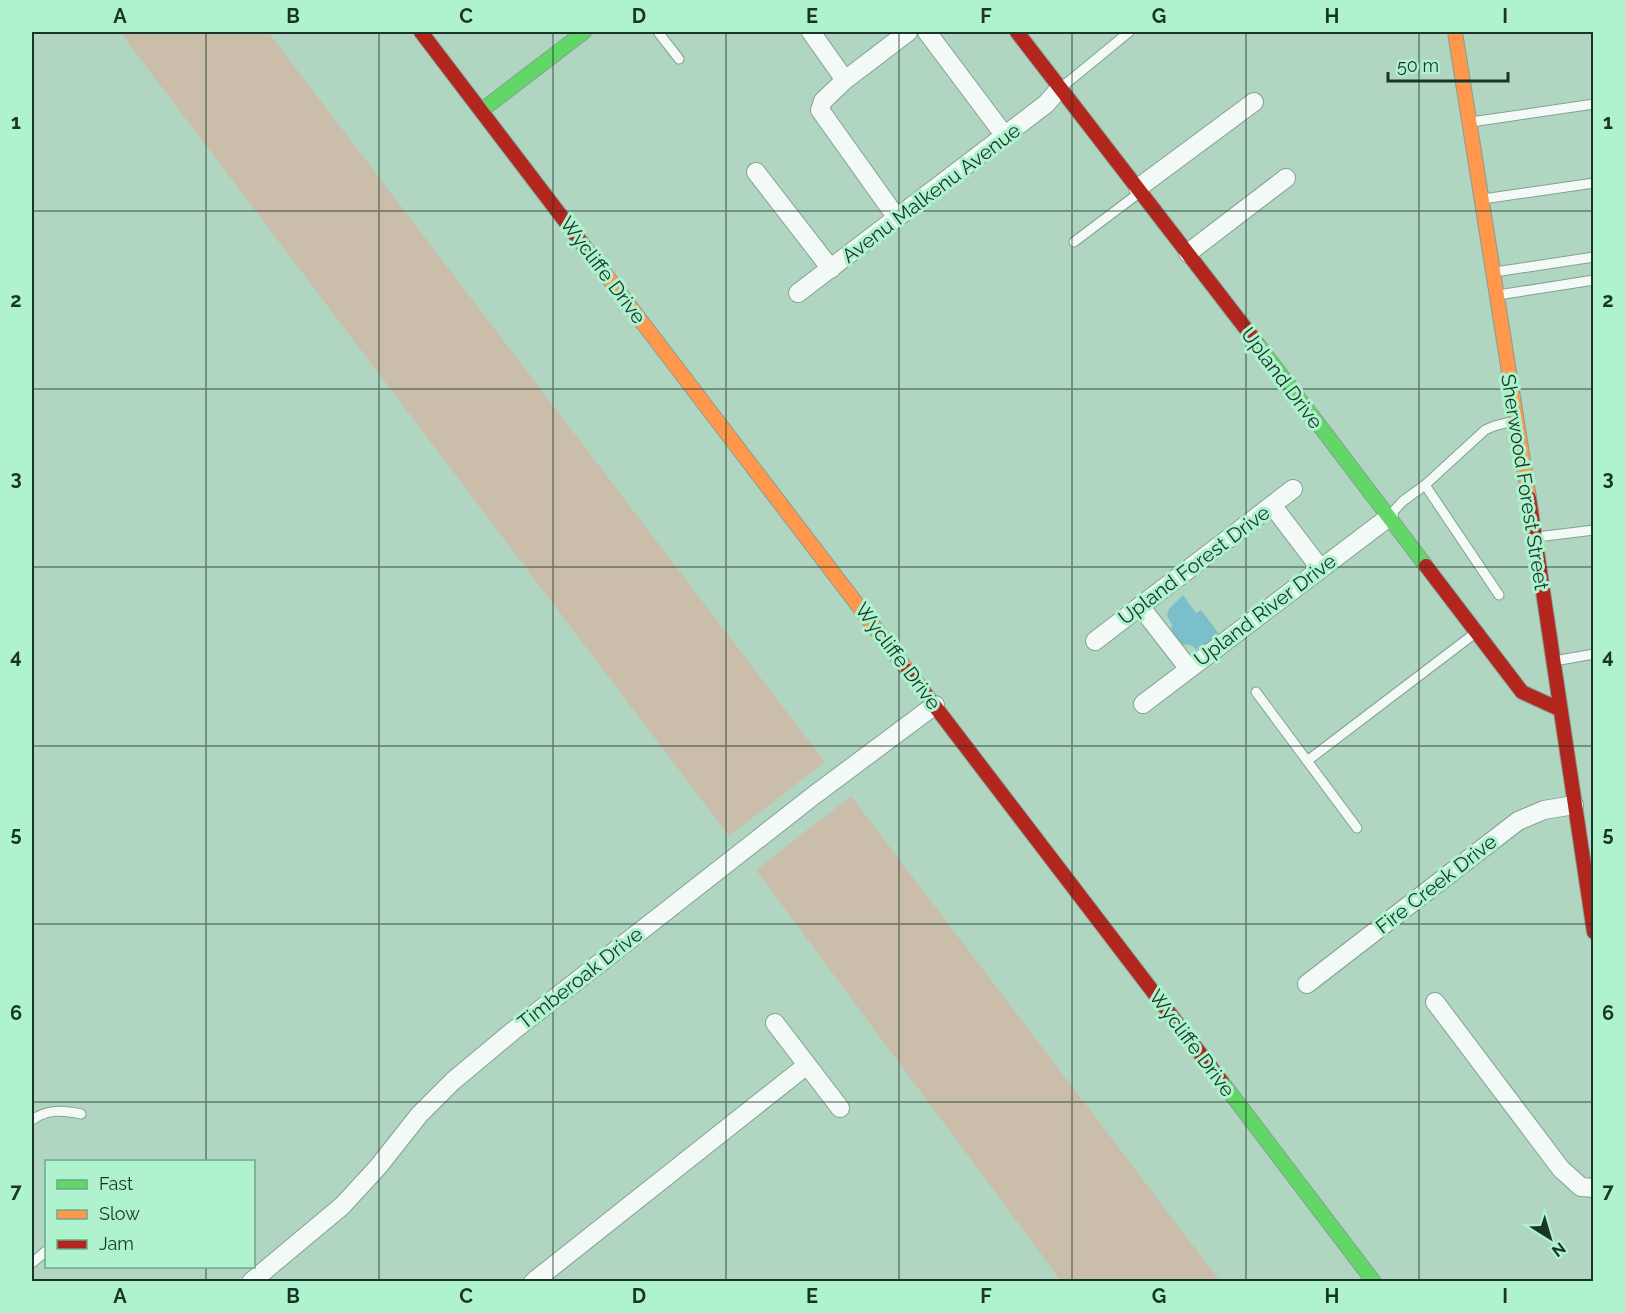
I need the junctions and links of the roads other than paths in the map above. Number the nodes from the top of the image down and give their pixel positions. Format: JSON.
{"nodes":[{"id":1,"x":422,"y":32,"type":"edge"},
{"id":2,"x":584,"y":32,"type":"edge"},
{"id":3,"x":658,"y":32,"type":"edge"},
{"id":4,"x":811,"y":32,"type":"edge"},
{"id":5,"x":908,"y":32,"type":"edge"},
{"id":6,"x":927,"y":32,"type":"edge"},
{"id":7,"x":1017,"y":32,"type":"edge"},
{"id":8,"x":1130,"y":32,"type":"edge"},
{"id":9,"x":1455,"y":32,"type":"edge"},
{"id":10,"x":679,"y":59,"type":"dead end"},
{"id":11,"x":846,"y":80,"type":"junction"},
{"id":12,"x":1060,"y":88,"type":"junction"},
{"id":13,"x":1254,"y":102,"type":"dead end"},
{"id":14,"x":1593,"y":104,"type":"edge"},
{"id":15,"x":482,"y":110,"type":"junction"},
{"id":16,"x":1469,"y":122,"type":"junction"},
{"id":17,"x":1005,"y":136,"type":"junction"},
{"id":18,"x":756,"y":172,"type":"dead end"},
{"id":19,"x":1286,"y":178,"type":"dead end"},
{"id":20,"x":1593,"y":183,"type":"edge"},
{"id":21,"x":1139,"y":190,"type":"junction"},
{"id":22,"x":1481,"y":200,"type":"junction"},
{"id":23,"x":897,"y":218,"type":"junction"},
{"id":24,"x":1074,"y":242,"type":"dead end"},
{"id":25,"x":1188,"y":253,"type":"junction"},
{"id":26,"x":1593,"y":257,"type":"edge"},
{"id":27,"x":831,"y":269,"type":"junction"},
{"id":28,"x":1492,"y":273,"type":"junction"},
{"id":29,"x":1593,"y":280,"type":"edge"},
{"id":30,"x":798,"y":293,"type":"dead end"},
{"id":31,"x":1496,"y":296,"type":"junction"},
{"id":32,"x":1516,"y":421,"type":"junction"},
{"id":33,"x":1425,"y":485,"type":"junction"},
{"id":34,"x":1293,"y":489,"type":"dead end"},
{"id":35,"x":1272,"y":505,"type":"junction"},
{"id":36,"x":1389,"y":517,"type":"junction"},
{"id":37,"x":1593,"y":530,"type":"edge"},
{"id":38,"x":1534,"y":538,"type":"junction"},
{"id":39,"x":1320,"y":568,"type":"junction"},
{"id":40,"x":1499,"y":595,"type":"dead end"},
{"id":41,"x":1140,"y":606,"type":"junction"},
{"id":42,"x":1476,"y":632,"type":"junction"},
{"id":43,"x":1095,"y":641,"type":"dead end"},
{"id":44,"x":1593,"y":654,"type":"edge"},
{"id":45,"x":1552,"y":661,"type":"junction"},
{"id":46,"x":1189,"y":669,"type":"junction"},
{"id":47,"x":1256,"y":692,"type":"dead end"},
{"id":48,"x":1143,"y":704,"type":"dead end"},
{"id":49,"x":935,"y":705,"type":"junction"},
{"id":50,"x":1559,"y":709,"type":"junction"},
{"id":51,"x":1307,"y":761,"type":"junction"},
{"id":52,"x":1574,"y":806,"type":"junction"},
{"id":53,"x":1357,"y":828,"type":"dead end"},
{"id":54,"x":1593,"y":932,"type":"edge"},
{"id":55,"x":1307,"y":984,"type":"dead end"},
{"id":56,"x":1435,"y":1002,"type":"dead end"},
{"id":57,"x":775,"y":1023,"type":"dead end"},
{"id":58,"x":807,"y":1065,"type":"junction"},
{"id":59,"x":840,"y":1108,"type":"dead end"},
{"id":60,"x":81,"y":1113,"type":"dead end"},
{"id":61,"x":32,"y":1120,"type":"edge"},
{"id":62,"x":1593,"y":1188,"type":"edge"},
{"id":63,"x":45,"y":1252,"type":"edge"},
{"id":64,"x":32,"y":1263,"type":"edge"},
{"id":65,"x":254,"y":1274,"type":"edge"},
{"id":66,"x":1366,"y":1279,"type":"edge"},
{"id":67,"x":532,"y":1281,"type":"edge"}],
"edges":[{"from":1,"to":15,"type":"street","name":"Wycliffe Drive"},
{"from":2,"to":15,"type":"street"},
{"from":3,"to":10,"type":"lane"},
{"from":4,"to":11,"type":"street"},
{"from":5,"to":11,"type":"street"},
{"from":6,"to":17,"type":"street"},
{"from":7,"to":12,"type":"street","name":"Upland Drive"},
{"from":8,"to":12,"type":"lane"},
{"from":9,"to":16,"type":"street","name":"Sherwood Forest Street"},
{"from":11,"to":23,"type":"street"},
{"from":12,"to":17,"type":"street","name":"Avenu Malkenu Avenue"},
{"from":12,"to":21,"type":"street","name":"Upland Drive"},
{"from":13,"to":21,"type":"street"},
{"from":14,"to":16,"type":"lane"},
{"from":15,"to":49,"type":"street","name":"Wycliffe Drive"},
{"from":16,"to":22,"type":"street","name":"Sherwood Forest Street"},
{"from":17,"to":23,"type":"street","name":"Avenu Malkenu Avenue"},
{"from":18,"to":27,"type":"street"},
{"from":19,"to":25,"type":"street"},
{"from":20,"to":22,"type":"lane"},
{"from":21,"to":24,"type":"lane"},
{"from":21,"to":25,"type":"street","name":"Upland Drive"},
{"from":22,"to":28,"type":"street","name":"Sherwood Forest Street"},
{"from":23,"to":27,"type":"street","name":"Avenu Malkenu Avenue"},
{"from":25,"to":36,"type":"street","name":"Upland Drive"},
{"from":26,"to":28,"type":"lane"},
{"from":27,"to":30,"type":"street","name":"Avenu Malkenu Avenue"},
{"from":28,"to":31,"type":"street","name":"Sherwood Forest Street"},
{"from":29,"to":31,"type":"lane"},
{"from":31,"to":32,"type":"street","name":"Sherwood Forest Street"},
{"from":32,"to":33,"type":"lane"},
{"from":32,"to":38,"type":"street","name":"Sherwood Forest Street"},
{"from":33,"to":36,"type":"lane"},
{"from":33,"to":40,"type":"lane"},
{"from":34,"to":35,"type":"street","name":"Upland Forest Drive"},
{"from":35,"to":39,"type":"street"},
{"from":35,"to":41,"type":"street","name":"Upland Forest Drive"},
{"from":36,"to":39,"type":"street","name":"Upland River Drive"},
{"from":36,"to":42,"type":"street","name":"Upland Drive"},
{"from":37,"to":38,"type":"lane"},
{"from":38,"to":45,"type":"street","name":"Sherwood Forest Street"},
{"from":39,"to":46,"type":"street","name":"Upland River Drive"},
{"from":41,"to":43,"type":"street","name":"Upland Forest Drive"},
{"from":41,"to":46,"type":"street"},
{"from":42,"to":50,"type":"street","name":"Upland Drive"},
{"from":42,"to":51,"type":"lane"},
{"from":44,"to":45,"type":"lane"},
{"from":45,"to":50,"type":"street","name":"Sherwood Forest Street"},
{"from":46,"to":48,"type":"street","name":"Upland River Drive"},
{"from":47,"to":51,"type":"lane"},
{"from":49,"to":65,"type":"street","name":"Timberoak Drive"},
{"from":49,"to":66,"type":"street","name":"Wycliffe Drive"},
{"from":50,"to":52,"type":"street","name":"Sherwood Forest Street"},
{"from":51,"to":53,"type":"lane"},
{"from":52,"to":54,"type":"street","name":"Sherwood Forest Street"},
{"from":52,"to":55,"type":"street","name":"Fire Creek Drive"},
{"from":56,"to":62,"type":"street"},
{"from":57,"to":58,"type":"street"},
{"from":58,"to":59,"type":"street"},
{"from":58,"to":67,"type":"street"},
{"from":60,"to":61,"type":"lane"},
{"from":63,"to":64,"type":"lane"}]}
